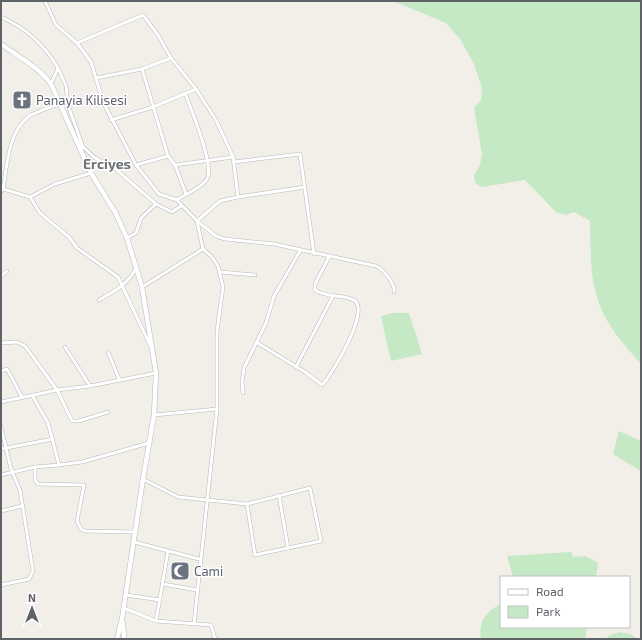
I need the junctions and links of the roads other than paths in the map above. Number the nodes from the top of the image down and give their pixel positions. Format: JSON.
{"nodes":[{"id":1,"x":45,"y":1,"type":"edge"},
{"id":2,"x":1,"y":17,"type":"edge"},
{"id":3,"x":77,"y":43,"type":"junction"},
{"id":4,"x":1,"y":45,"type":"edge"},
{"id":5,"x":171,"y":58,"type":"junction"},
{"id":6,"x":58,"y":68,"type":"junction"},
{"id":7,"x":142,"y":68,"type":"junction"},
{"id":8,"x":96,"y":78,"type":"junction"},
{"id":9,"x":51,"y":84,"type":"junction"},
{"id":10,"x":196,"y":89,"type":"junction"},
{"id":11,"x":185,"y":94,"type":"junction"},
{"id":12,"x":59,"y":104,"type":"junction"},
{"id":13,"x":153,"y":107,"type":"junction"},
{"id":14,"x":111,"y":120,"type":"junction"},
{"id":15,"x":81,"y":147,"type":"junction"},
{"id":16,"x":168,"y":156,"type":"junction"},
{"id":17,"x":233,"y":157,"type":"junction"},
{"id":18,"x":207,"y":160,"type":"junction"},
{"id":19,"x":234,"y":162,"type":"junction"},
{"id":20,"x":136,"y":165,"type":"junction"},
{"id":21,"x":176,"y":165,"type":"junction"},
{"id":22,"x":91,"y":173,"type":"junction"},
{"id":23,"x":305,"y":187,"type":"junction"},
{"id":24,"x":2,"y":190,"type":"edge"},
{"id":25,"x":186,"y":194,"type":"junction"},
{"id":26,"x":30,"y":197,"type":"junction"},
{"id":27,"x":238,"y":197,"type":"junction"},
{"id":28,"x":177,"y":200,"type":"junction"},
{"id":29,"x":156,"y":204,"type":"junction"},
{"id":30,"x":181,"y":206,"type":"junction"},
{"id":31,"x":197,"y":221,"type":"junction"},
{"id":32,"x":127,"y":238,"type":"junction"},
{"id":33,"x":203,"y":249,"type":"junction"},
{"id":34,"x":300,"y":251,"type":"junction"},
{"id":35,"x":314,"y":254,"type":"junction"},
{"id":36,"x":329,"y":257,"type":"junction"},
{"id":37,"x":137,"y":266,"type":"junction"},
{"id":38,"x":7,"y":271,"type":"dead end"},
{"id":39,"x":220,"y":272,"type":"junction"},
{"id":40,"x":255,"y":274,"type":"dead end"},
{"id":41,"x":1,"y":276,"type":"edge"},
{"id":42,"x":123,"y":285,"type":"junction"},
{"id":43,"x":142,"y":287,"type":"junction"},
{"id":44,"x":394,"y":292,"type":"dead end"},
{"id":45,"x":333,"y":296,"type":"junction"},
{"id":46,"x":100,"y":300,"type":"dead end"},
{"id":47,"x":256,"y":342,"type":"junction"},
{"id":48,"x":1,"y":343,"type":"edge"},
{"id":49,"x":65,"y":347,"type":"dead end"},
{"id":50,"x":152,"y":348,"type":"junction"},
{"id":51,"x":108,"y":352,"type":"dead end"},
{"id":52,"x":296,"y":367,"type":"junction"},
{"id":53,"x":1,"y":371,"type":"edge"},
{"id":54,"x":156,"y":373,"type":"junction"},
{"id":55,"x":119,"y":379,"type":"junction"},
{"id":56,"x":90,"y":386,"type":"junction"},
{"id":57,"x":57,"y":390,"type":"junction"},
{"id":58,"x":243,"y":393,"type":"dead end"},
{"id":59,"x":32,"y":394,"type":"junction"},
{"id":60,"x":22,"y":397,"type":"junction"},
{"id":61,"x":1,"y":402,"type":"edge"},
{"id":62,"x":217,"y":409,"type":"junction"},
{"id":63,"x":108,"y":412,"type":"dead end"},
{"id":64,"x":154,"y":415,"type":"junction"},
{"id":65,"x":1,"y":427,"type":"edge"},
{"id":66,"x":52,"y":439,"type":"junction"},
{"id":67,"x":149,"y":443,"type":"junction"},
{"id":68,"x":6,"y":448,"type":"junction"},
{"id":69,"x":1,"y":449,"type":"edge"},
{"id":70,"x":59,"y":465,"type":"junction"},
{"id":71,"x":36,"y":467,"type":"junction"},
{"id":72,"x":12,"y":472,"type":"junction"},
{"id":73,"x":1,"y":475,"type":"edge"},
{"id":74,"x":143,"y":479,"type":"junction"},
{"id":75,"x":279,"y":495,"type":"junction"},
{"id":76,"x":206,"y":501,"type":"junction"},
{"id":77,"x":247,"y":504,"type":"junction"},
{"id":78,"x":22,"y":506,"type":"junction"},
{"id":79,"x":1,"y":511,"type":"edge"},
{"id":80,"x":135,"y":532,"type":"junction"},
{"id":81,"x":134,"y":542,"type":"junction"},
{"id":82,"x":288,"y":548,"type":"junction"},
{"id":83,"x":168,"y":551,"type":"junction"},
{"id":84,"x":199,"y":559,"type":"junction"},
{"id":85,"x":163,"y":584,"type":"junction"},
{"id":86,"x":1,"y":585,"type":"edge"},
{"id":87,"x":197,"y":590,"type":"junction"},
{"id":88,"x":126,"y":595,"type":"junction"},
{"id":89,"x":160,"y":600,"type":"junction"},
{"id":90,"x":124,"y":608,"type":"junction"},
{"id":91,"x":122,"y":620,"type":"junction"},
{"id":92,"x":156,"y":621,"type":"junction"},
{"id":93,"x":194,"y":624,"type":"junction"},
{"id":94,"x":117,"y":639,"type":"edge"},
{"id":95,"x":124,"y":639,"type":"edge"},
{"id":96,"x":215,"y":639,"type":"edge"}],
"edges":[{"from":1,"to":3,"type":"street"},
{"from":2,"to":6,"type":"street"},
{"from":3,"to":5,"type":"street"},
{"from":3,"to":8,"type":"street"},
{"from":4,"to":9,"type":"street"},
{"from":5,"to":7,"type":"street"},
{"from":5,"to":10,"type":"street"},
{"from":6,"to":9,"type":"street"},
{"from":6,"to":15,"type":"street"},
{"from":7,"to":8,"type":"street"},
{"from":7,"to":13,"type":"street"},
{"from":8,"to":14,"type":"street"},
{"from":9,"to":12,"type":"street"},
{"from":10,"to":11,"type":"street"},
{"from":10,"to":17,"type":"street"},
{"from":11,"to":13,"type":"street"},
{"from":11,"to":18,"type":"street"},
{"from":12,"to":15,"type":"street"},
{"from":12,"to":24,"type":"street"},
{"from":13,"to":14,"type":"street"},
{"from":13,"to":16,"type":"street"},
{"from":14,"to":20,"type":"street"},
{"from":15,"to":22,"type":"street"},
{"from":15,"to":29,"type":"street"},
{"from":16,"to":20,"type":"street"},
{"from":16,"to":21,"type":"street"},
{"from":17,"to":18,"type":"street"},
{"from":17,"to":19,"type":"street"},
{"from":18,"to":21,"type":"street"},
{"from":18,"to":25,"type":"street"},
{"from":19,"to":23,"type":"street"},
{"from":19,"to":27,"type":"street"},
{"from":20,"to":28,"type":"street"},
{"from":21,"to":25,"type":"street"},
{"from":22,"to":26,"type":"street"},
{"from":22,"to":32,"type":"street"},
{"from":23,"to":27,"type":"street"},
{"from":23,"to":35,"type":"street"},
{"from":24,"to":26,"type":"street"},
{"from":25,"to":28,"type":"street"},
{"from":26,"to":42,"type":"street"},
{"from":27,"to":31,"type":"street"},
{"from":28,"to":30,"type":"street"},
{"from":29,"to":30,"type":"street"},
{"from":29,"to":32,"type":"street"},
{"from":30,"to":31,"type":"street"},
{"from":31,"to":33,"type":"street"},
{"from":31,"to":34,"type":"street"},
{"from":32,"to":37,"type":"street"},
{"from":33,"to":39,"type":"street"},
{"from":33,"to":43,"type":"street"},
{"from":34,"to":35,"type":"street"},
{"from":34,"to":47,"type":"street"},
{"from":35,"to":36,"type":"street"},
{"from":36,"to":44,"type":"street"},
{"from":36,"to":45,"type":"street"},
{"from":37,"to":42,"type":"street"},
{"from":37,"to":43,"type":"street"},
{"from":38,"to":41,"type":"street"},
{"from":39,"to":40,"type":"street"},
{"from":39,"to":62,"type":"street"},
{"from":42,"to":46,"type":"street"},
{"from":42,"to":50,"type":"street"},
{"from":43,"to":50,"type":"street"},
{"from":45,"to":52,"type":"street"},
{"from":45,"to":52,"type":"street"},
{"from":47,"to":52,"type":"street"},
{"from":47,"to":58,"type":"street"},
{"from":48,"to":57,"type":"street"},
{"from":49,"to":56,"type":"street"},
{"from":50,"to":54,"type":"street"},
{"from":51,"to":55,"type":"street"},
{"from":53,"to":60,"type":"street"},
{"from":54,"to":55,"type":"street"},
{"from":54,"to":64,"type":"street"},
{"from":55,"to":56,"type":"street"},
{"from":56,"to":57,"type":"street"},
{"from":57,"to":59,"type":"street"},
{"from":57,"to":63,"type":"street"},
{"from":59,"to":60,"type":"street"},
{"from":59,"to":66,"type":"street"},
{"from":60,"to":61,"type":"street"},
{"from":62,"to":64,"type":"street"},
{"from":62,"to":76,"type":"street"},
{"from":64,"to":67,"type":"street"},
{"from":65,"to":68,"type":"street"},
{"from":66,"to":68,"type":"street"},
{"from":66,"to":70,"type":"street"},
{"from":67,"to":70,"type":"street"},
{"from":67,"to":74,"type":"street"},
{"from":68,"to":69,"type":"street"},
{"from":68,"to":72,"type":"street"},
{"from":70,"to":71,"type":"street"},
{"from":71,"to":72,"type":"street"},
{"from":71,"to":80,"type":"street"},
{"from":72,"to":73,"type":"street"},
{"from":72,"to":78,"type":"street"},
{"from":74,"to":76,"type":"street"},
{"from":74,"to":80,"type":"street"},
{"from":75,"to":77,"type":"street"},
{"from":75,"to":82,"type":"street"},
{"from":75,"to":82,"type":"street"},
{"from":76,"to":77,"type":"street"},
{"from":76,"to":84,"type":"street"},
{"from":77,"to":82,"type":"street"},
{"from":78,"to":79,"type":"street"},
{"from":78,"to":86,"type":"street"},
{"from":80,"to":81,"type":"street"},
{"from":81,"to":83,"type":"street"},
{"from":81,"to":88,"type":"street"},
{"from":83,"to":84,"type":"street"},
{"from":83,"to":85,"type":"street"},
{"from":84,"to":87,"type":"street"},
{"from":85,"to":87,"type":"street"},
{"from":85,"to":89,"type":"street"},
{"from":87,"to":93,"type":"street"},
{"from":88,"to":89,"type":"street"},
{"from":88,"to":90,"type":"street"},
{"from":89,"to":92,"type":"street"},
{"from":90,"to":91,"type":"street"},
{"from":90,"to":92,"type":"street"},
{"from":91,"to":94,"type":"street"},
{"from":91,"to":95,"type":"street"},
{"from":92,"to":93,"type":"street"},
{"from":93,"to":96,"type":"street"}]}
